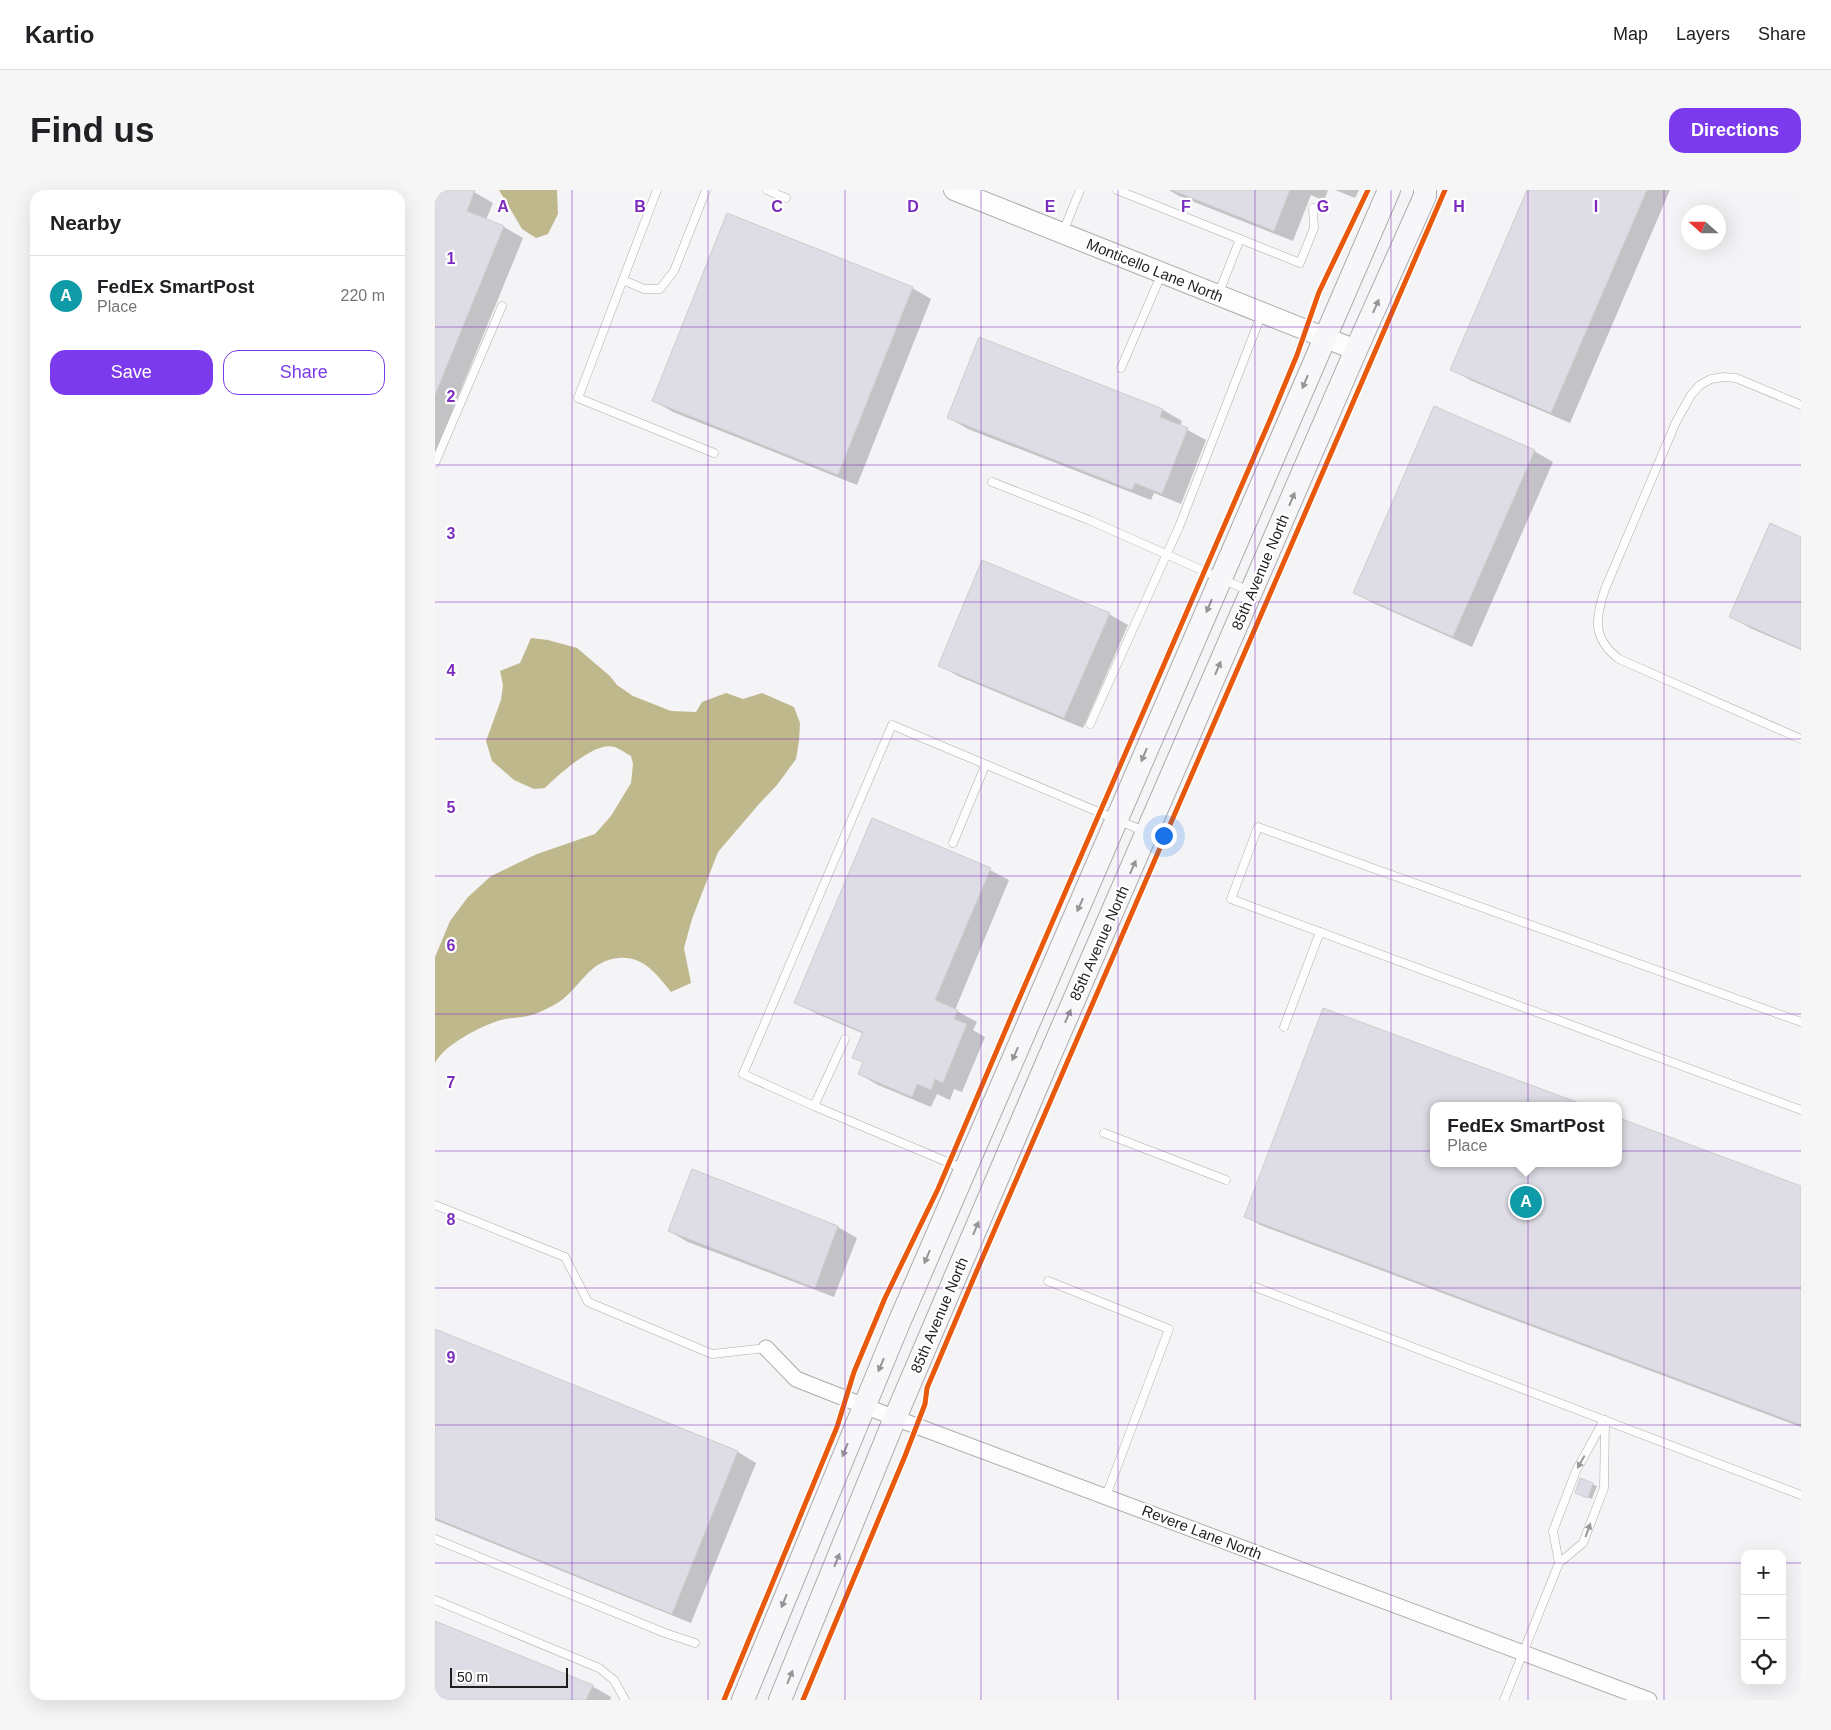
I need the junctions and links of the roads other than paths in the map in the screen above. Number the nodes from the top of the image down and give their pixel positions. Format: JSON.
{"nodes":[{"id":1,"x":657,"y":190,"type":"edge"},
{"id":2,"x":707,"y":190,"type":"edge"},
{"id":3,"x":767,"y":190,"type":"edge"},
{"id":4,"x":954,"y":190,"type":"edge"},
{"id":5,"x":1080,"y":190,"type":"edge"},
{"id":6,"x":1117,"y":190,"type":"edge"},
{"id":7,"x":1389,"y":190,"type":"edge"},
{"id":8,"x":1425,"y":190,"type":"edge"},
{"id":9,"x":786,"y":198,"type":"dead end"},
{"id":10,"x":1313,"y":208,"type":"dead end"},
{"id":11,"x":1063,"y":233,"type":"junction"},
{"id":12,"x":1240,"y":239,"type":"junction"},
{"id":13,"x":1163,"y":273,"type":"junction"},
{"id":14,"x":623,"y":280,"type":"junction"},
{"id":15,"x":1218,"y":295,"type":"junction"},
{"id":16,"x":502,"y":306,"type":"dead end"},
{"id":17,"x":1262,"y":312,"type":"junction"},
{"id":18,"x":1325,"y":337,"type":"junction"},
{"id":19,"x":1356,"y":350,"type":"junction"},
{"id":20,"x":1121,"y":368,"type":"dead end"},
{"id":21,"x":1801,"y":406,"type":"edge"},
{"id":22,"x":714,"y":453,"type":"dead end"},
{"id":23,"x":435,"y":463,"type":"edge"},
{"id":24,"x":992,"y":482,"type":"dead end"},
{"id":25,"x":1166,"y":554,"type":"junction"},
{"id":26,"x":1221,"y":578,"type":"junction"},
{"id":27,"x":1251,"y":592,"type":"junction"},
{"id":28,"x":1090,"y":724,"type":"dead end"},
{"id":29,"x":1801,"y":739,"type":"edge"},
{"id":30,"x":985,"y":766,"type":"junction"},
{"id":31,"x":1116,"y":820,"type":"junction"},
{"id":32,"x":1147,"y":833,"type":"junction"},
{"id":33,"x":953,"y":843,"type":"dead end"},
{"id":34,"x":1320,"y":932,"type":"junction"},
{"id":35,"x":1801,"y":1022,"type":"edge"},
{"id":36,"x":1284,"y":1027,"type":"dead end"},
{"id":37,"x":845,"y":1039,"type":"dead end"},
{"id":38,"x":814,"y":1106,"type":"junction"},
{"id":39,"x":1801,"y":1110,"type":"edge"},
{"id":40,"x":1104,"y":1132,"type":"dead end"},
{"id":41,"x":964,"y":1169,"type":"junction"},
{"id":42,"x":1225,"y":1180,"type":"dead end"},
{"id":43,"x":435,"y":1205,"type":"edge"},
{"id":44,"x":1048,"y":1281,"type":"dead end"},
{"id":45,"x":1255,"y":1287,"type":"dead end"},
{"id":46,"x":765,"y":1348,"type":"joint"},
{"id":47,"x":864,"y":1405,"type":"junction"},
{"id":48,"x":895,"y":1418,"type":"junction"},
{"id":49,"x":1605,"y":1420,"type":"junction"},
{"id":50,"x":1801,"y":1495,"type":"edge"},
{"id":51,"x":1106,"y":1496,"type":"junction"},
{"id":52,"x":435,"y":1539,"type":"edge"},
{"id":53,"x":1559,"y":1563,"type":"junction"},
{"id":54,"x":435,"y":1600,"type":"edge"},
{"id":55,"x":695,"y":1643,"type":"dead end"},
{"id":56,"x":1523,"y":1652,"type":"junction"},
{"id":57,"x":625,"y":1700,"type":"edge"},
{"id":58,"x":743,"y":1700,"type":"edge"},
{"id":59,"x":780,"y":1700,"type":"edge"},
{"id":60,"x":1504,"y":1700,"type":"edge"},
{"id":61,"x":1649,"y":1700,"type":"edge"}],
"edges":[{"from":1,"to":14,"type":"lane"},
{"from":2,"to":14,"type":"lane"},
{"from":3,"to":9,"type":"lane"},
{"from":4,"to":11,"type":"street","name":"Monticello Lane North"},
{"from":5,"to":11,"type":"lane"},
{"from":6,"to":12,"type":"lane"},
{"from":7,"to":18,"type":"main road"},
{"from":19,"to":8,"type":"main road","name":"85th Avenue North","one_way":true},
{"from":10,"to":12,"type":"lane"},
{"from":11,"to":13,"type":"street","name":"Monticello Lane North"},
{"from":12,"to":15,"type":"lane"},
{"from":13,"to":15,"type":"street","name":"Monticello Lane North"},
{"from":13,"to":20,"type":"lane"},
{"from":14,"to":22,"type":"lane"},
{"from":15,"to":17,"type":"street","name":"Monticello Lane North"},
{"from":16,"to":23,"type":"lane"},
{"from":17,"to":18,"type":"street","name":"Monticello Lane North"},
{"from":17,"to":25,"type":"lane"},
{"from":18,"to":19,"type":"street","name":"Monticello Lane North"},
{"from":18,"to":26,"type":"main road","one_way":true},
{"from":27,"to":19,"type":"main road","name":"85th Avenue North","one_way":true},
{"from":21,"to":29,"type":"lane"},
{"from":24,"to":25,"type":"lane"},
{"from":25,"to":26,"type":"lane"},
{"from":25,"to":28,"type":"lane"},
{"from":26,"to":27,"type":"lane"},
{"from":26,"to":31,"type":"main road","one_way":true},
{"from":32,"to":27,"type":"main road","name":"85th Avenue North","one_way":true},
{"from":30,"to":31,"type":"lane"},
{"from":30,"to":33,"type":"lane"},
{"from":30,"to":38,"type":"lane"},
{"from":31,"to":32,"type":"lane"},
{"from":31,"to":41,"type":"main road","one_way":true},
{"from":48,"to":32,"type":"main road","name":"85th Avenue North","one_way":true},
{"from":34,"to":35,"type":"lane"},
{"from":34,"to":36,"type":"lane"},
{"from":34,"to":39,"type":"lane"},
{"from":37,"to":38,"type":"lane"},
{"from":38,"to":41,"type":"lane"},
{"from":40,"to":42,"type":"lane"},
{"from":41,"to":47,"type":"main road","one_way":true},
{"from":43,"to":46,"type":"lane"},
{"from":44,"to":51,"type":"lane"},
{"from":45,"to":49,"type":"lane"},
{"from":46,"to":47,"type":"street","name":"Revere Lane North"},
{"from":47,"to":48,"type":"street","name":"Revere Lane North"},
{"from":47,"to":58,"type":"main road","one_way":true},
{"from":48,"to":51,"type":"street","name":"Revere Lane North"},
{"from":59,"to":48,"type":"main road","name":"85th Avenue North","one_way":true},
{"from":49,"to":50,"type":"lane"},
{"from":49,"to":53,"type":"lane","one_way":true},
{"from":53,"to":49,"type":"lane","one_way":true},
{"from":51,"to":56,"type":"street","name":"Revere Lane North"},
{"from":52,"to":55,"type":"lane"},
{"from":53,"to":56,"type":"lane"},
{"from":54,"to":57,"type":"lane"},
{"from":56,"to":60,"type":"lane"},
{"from":56,"to":61,"type":"street","name":"Revere Lane North"}]}
